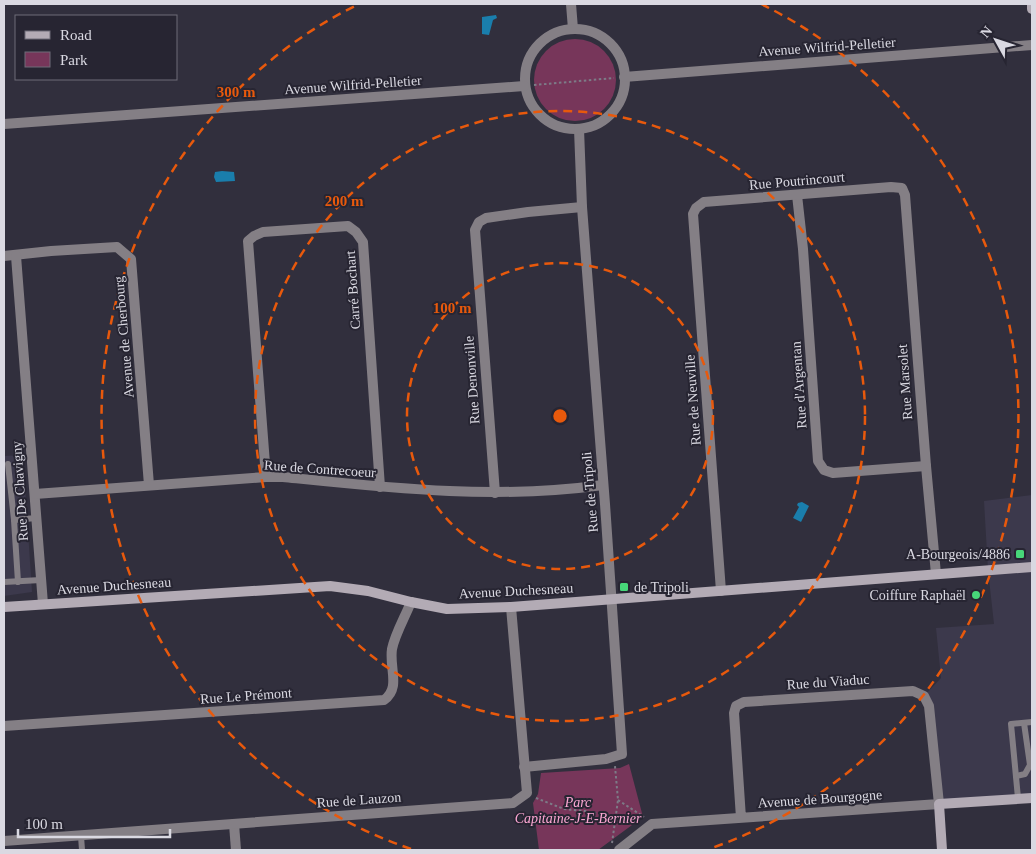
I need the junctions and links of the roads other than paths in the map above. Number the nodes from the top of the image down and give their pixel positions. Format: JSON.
{"nodes":[{"id":1,"x":571,"y":4,"type":"edge"},
{"id":2,"x":1032,"y":4,"type":"edge"},
{"id":3,"x":1032,"y":9,"type":"edge"},
{"id":4,"x":573,"y":29,"type":"junction"},
{"id":5,"x":1032,"y":45,"type":"edge"},
{"id":6,"x":624,"y":77,"type":"junction"},
{"id":7,"x":524,"y":86,"type":"junction"},
{"id":8,"x":4,"y":124,"type":"edge"},
{"id":9,"x":579,"y":129,"type":"junction"},
{"id":10,"x":902,"y":188,"type":"joint"},
{"id":11,"x":797,"y":195,"type":"junction"},
{"id":12,"x":582,"y":207,"type":"junction"},
{"id":13,"x":696,"y":208,"type":"joint"},
{"id":14,"x":4,"y":256,"type":"edge"},
{"id":15,"x":16,"y":256,"type":"junction"},
{"id":16,"x":8,"y":464,"type":"dead end"},
{"id":17,"x":926,"y":466,"type":"junction"},
{"id":18,"x":266,"y":477,"type":"junction"},
{"id":19,"x":149,"y":485,"type":"junction"},
{"id":20,"x":603,"y":485,"type":"junction"},
{"id":21,"x":380,"y":487,"type":"junction"},
{"id":22,"x":495,"y":492,"type":"junction"},
{"id":23,"x":35,"y":494,"type":"junction"},
{"id":24,"x":36,"y":518,"type":"junction"},
{"id":25,"x":14,"y":520,"type":"junction"},
{"id":26,"x":1032,"y":567,"type":"edge"},
{"id":27,"x":936,"y":574,"type":"junction"},
{"id":28,"x":41,"y":580,"type":"junction"},
{"id":29,"x":4,"y":582,"type":"edge"},
{"id":30,"x":18,"y":582,"type":"junction"},
{"id":31,"x":721,"y":591,"type":"junction"},
{"id":32,"x":611,"y":599,"type":"junction"},
{"id":33,"x":411,"y":602,"type":"junction"},
{"id":34,"x":43,"y":604,"type":"junction"},
{"id":35,"x":4,"y":607,"type":"edge"},
{"id":36,"x":511,"y":607,"type":"junction"},
{"id":37,"x":1032,"y":722,"type":"edge"},
{"id":38,"x":1024,"y":723,"type":"junction"},
{"id":39,"x":4,"y":726,"type":"edge"},
{"id":40,"x":524,"y":767,"type":"junction"},
{"id":41,"x":1016,"y":776,"type":"junction"},
{"id":42,"x":1018,"y":798,"type":"junction"},
{"id":43,"x":1032,"y":798,"type":"edge"},
{"id":44,"x":939,"y":804,"type":"junction"},
{"id":45,"x":742,"y":818,"type":"junction"},
{"id":46,"x":234,"y":824,"type":"junction"},
{"id":47,"x":81,"y":836,"type":"junction"},
{"id":48,"x":4,"y":842,"type":"edge"},
{"id":49,"x":82,"y":850,"type":"edge"},
{"id":50,"x":236,"y":850,"type":"edge"},
{"id":51,"x":619,"y":850,"type":"edge"},
{"id":52,"x":942,"y":850,"type":"edge"}],
"edges":[{"from":1,"to":4,"type":"street"},
{"from":2,"to":3,"type":"street"},
{"from":4,"to":6,"type":"street"},
{"from":4,"to":7,"type":"street"},
{"from":5,"to":6,"type":"street","name":"Avenue Wilfrid-Pelletier"},
{"from":6,"to":9,"type":"street"},
{"from":7,"to":8,"type":"street","name":"Avenue Wilfrid-Pelletier"},
{"from":7,"to":9,"type":"street"},
{"from":9,"to":12,"type":"street","name":"Rue de Tripoli"},
{"from":10,"to":11,"type":"street","name":"Rue Poutrincourt"},
{"from":10,"to":17,"type":"street","name":"Rue Marsolet"},
{"from":11,"to":13,"type":"street","name":"Rue Poutrincourt"},
{"from":11,"to":17,"type":"street","name":"Rue d'Argentan"},
{"from":12,"to":20,"type":"street","name":"Rue de Tripoli"},
{"from":12,"to":22,"type":"street","name":"Rue Denonville"},
{"from":13,"to":31,"type":"street","name":"Rue de Neuville"},
{"from":14,"to":15,"type":"street","name":"Avenue de Cherbourg"},
{"from":15,"to":19,"type":"street","name":"Avenue de Cherbourg"},
{"from":15,"to":23,"type":"street","name":"Rue De Chavigny"},
{"from":16,"to":25,"type":"lane"},
{"from":17,"to":27,"type":"street","name":"Rue Marsolet"},
{"from":18,"to":19,"type":"street","name":"Rue de Contrecoeur"},
{"from":18,"to":21,"type":"street","name":"Rue de Contrecoeur"},
{"from":18,"to":21,"type":"street","name":"Carré Bochart"},
{"from":19,"to":23,"type":"street","name":"Rue de Contrecoeur"},
{"from":20,"to":22,"type":"street","name":"Rue de Contrecoeur"},
{"from":20,"to":32,"type":"street","name":"Rue de Tripoli"},
{"from":21,"to":22,"type":"street","name":"Rue de Contrecoeur"},
{"from":23,"to":24,"type":"street","name":"Rue De Chavigny"},
{"from":24,"to":25,"type":"lane"},
{"from":24,"to":28,"type":"street","name":"Rue De Chavigny"},
{"from":25,"to":30,"type":"lane"},
{"from":26,"to":27,"type":"street","name":"Avenue Duchesneau"},
{"from":27,"to":31,"type":"street","name":"Avenue Duchesneau"},
{"from":28,"to":30,"type":"lane"},
{"from":28,"to":34,"type":"street","name":"Rue De Chavigny"},
{"from":29,"to":30,"type":"lane"},
{"from":31,"to":32,"type":"street","name":"Avenue Duchesneau"},
{"from":32,"to":36,"type":"street","name":"Avenue Duchesneau"},
{"from":32,"to":40,"type":"street","name":"Rue de Tripoli"},
{"from":33,"to":34,"type":"street","name":"Avenue Duchesneau"},
{"from":33,"to":36,"type":"street","name":"Avenue Duchesneau"},
{"from":33,"to":39,"type":"street","name":"Rue Le Prémont"},
{"from":34,"to":35,"type":"street","name":"Avenue Duchesneau"},
{"from":36,"to":40,"type":"street"},
{"from":37,"to":38,"type":"lane"},
{"from":38,"to":41,"type":"lane"},
{"from":38,"to":41,"type":"lane"},
{"from":40,"to":46,"type":"street","name":"Rue de Lauzon"},
{"from":41,"to":42,"type":"lane"},
{"from":42,"to":43,"type":"street","name":"Avenue de Bourgogne"},
{"from":42,"to":44,"type":"street","name":"Avenue de Bourgogne"},
{"from":44,"to":45,"type":"street","name":"Avenue de Bourgogne"},
{"from":44,"to":45,"type":"street","name":"Rue du Viaduc"},
{"from":44,"to":52,"type":"street"},
{"from":45,"to":51,"type":"street","name":"Avenue de Bourgogne"},
{"from":46,"to":47,"type":"street","name":"Rue de Lauzon"},
{"from":46,"to":50,"type":"street"},
{"from":47,"to":48,"type":"street","name":"Rue de Lauzon"},
{"from":47,"to":49,"type":"lane"}]}
